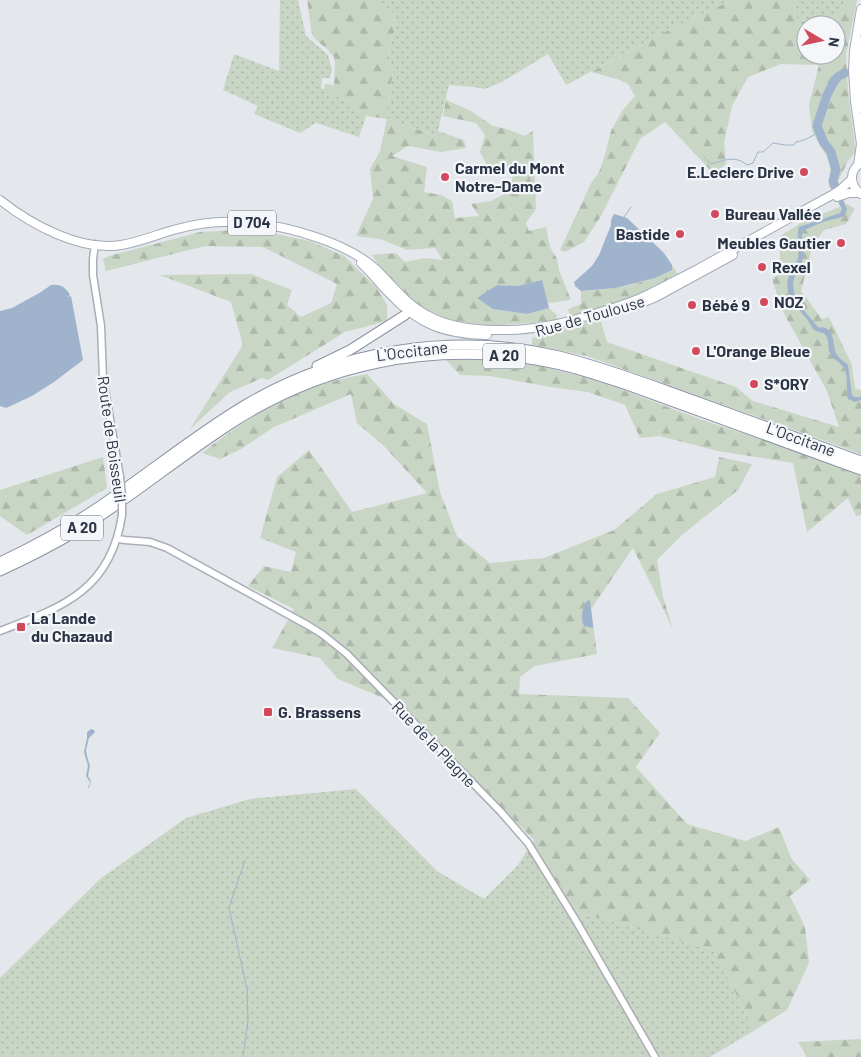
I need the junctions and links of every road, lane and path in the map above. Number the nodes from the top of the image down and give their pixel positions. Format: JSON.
{"nodes":[{"id":1,"x":861,"y":10,"type":"edge"},
{"id":2,"x":861,"y":41,"type":"edge"},
{"id":3,"x":861,"y":108,"type":"edge"},
{"id":4,"x":859,"y":164,"type":"edge"},
{"id":5,"x":852,"y":178,"type":"junction"},
{"id":6,"x":860,"y":194,"type":"edge"},
{"id":7,"x":0,"y":200,"type":"edge"},
{"id":8,"x":95,"y":244,"type":"junction"},
{"id":9,"x":349,"y":251,"type":"junction"},
{"id":10,"x":390,"y":294,"type":"junction"},
{"id":11,"x":396,"y":308,"type":"joint"},
{"id":12,"x":410,"y":312,"type":"junction"},
{"id":13,"x":395,"y":320,"type":"junction"},
{"id":14,"x":475,"y":332,"type":"junction"},
{"id":15,"x":287,"y":383,"type":"junction"},
{"id":16,"x":861,"y":461,"type":"edge"},
{"id":17,"x":861,"y":470,"type":"edge"},
{"id":18,"x":118,"y":539,"type":"junction"},
{"id":19,"x":0,"y":562,"type":"edge"},
{"id":20,"x":0,"y":571,"type":"edge"},
{"id":21,"x":0,"y":631,"type":"edge"},
{"id":22,"x":655,"y":1057,"type":"edge"}],
"edges":[{"from":1,"to":4,"type":"main road","name":"Rue de Toulouse"},
{"from":2,"to":3,"type":"main road"},
{"from":4,"to":5,"type":"main road","name":"Rue de Toulouse"},
{"from":5,"to":6,"type":"main road","name":"Rue de Toulouse"},
{"from":5,"to":14,"type":"main road","name":"Rue de Toulouse"},
{"from":6,"to":14,"type":"main road","name":"Rue de Toulouse"},
{"from":7,"to":8,"type":"main road","number":"D 704"},
{"from":8,"to":9,"type":"main road","number":"D 704"},
{"from":8,"to":18,"type":"street","name":"Route de Boisseuil","bridge":true},
{"from":9,"to":10,"type":"main road","name":"Rue de Toulouse"},
{"from":9,"to":12,"type":"main road","name":"Rue de Toulouse"},
{"from":10,"to":11,"type":"main road"},
{"from":10,"to":12,"type":"main road","name":"Rue de Toulouse"},
{"from":11,"to":13,"type":"highway"},
{"from":12,"to":13,"type":"highway"},
{"from":12,"to":14,"type":"main road","name":"Rue de Toulouse"},
{"from":13,"to":15,"type":"highway"},
{"from":15,"to":16,"type":"highway","name":"L'Occitane","number":"A 20"},
{"from":15,"to":19,"type":"highway","name":"L'Occitane","number":"A 20"},
{"from":17,"to":20,"type":"highway","name":"L'Occitane","number":"A 20"},
{"from":18,"to":21,"type":"street","name":"Route de Boisseuil"},
{"from":18,"to":22,"type":"street","name":"Rue de la Plagne"}]}
